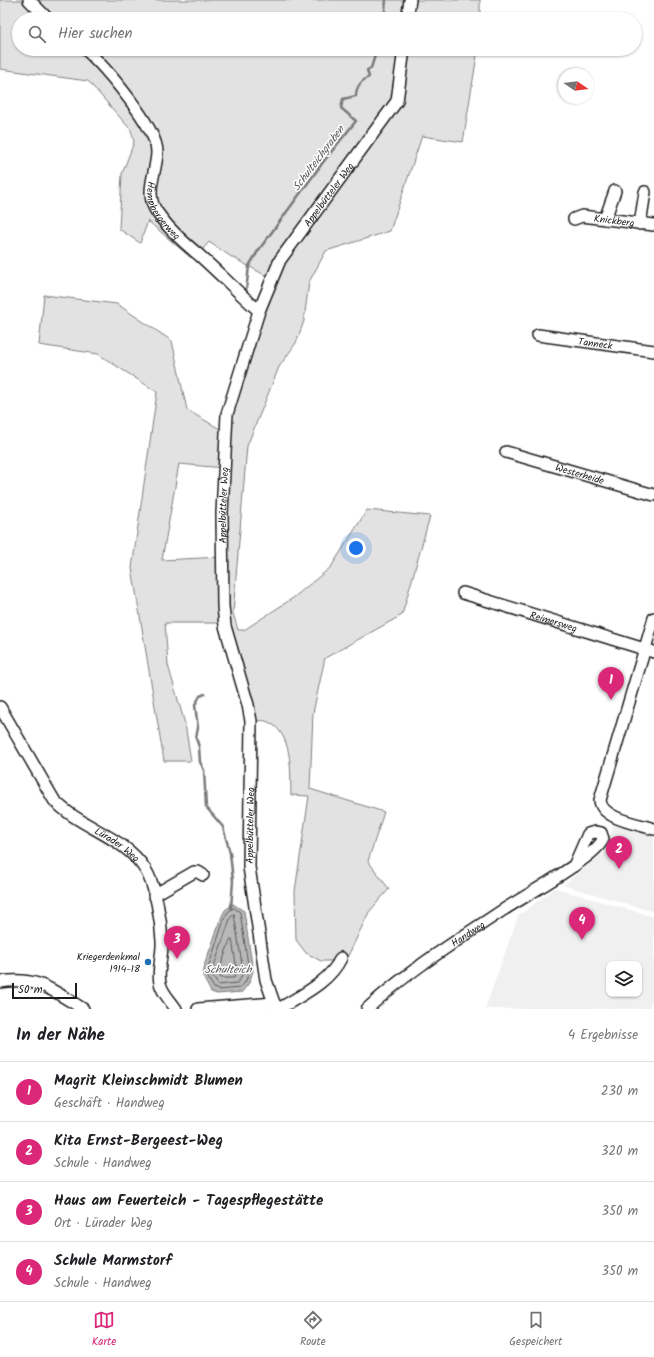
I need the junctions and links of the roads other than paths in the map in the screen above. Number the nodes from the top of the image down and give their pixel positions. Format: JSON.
{"nodes":[{"id":1,"x":29,"y":0,"type":"edge"},
{"id":2,"x":410,"y":0,"type":"edge"},
{"id":3,"x":41,"y":12,"type":"edge"},
{"id":4,"x":408,"y":12,"type":"edge"},
{"id":5,"x":92,"y":56,"type":"edge"},
{"id":6,"x":403,"y":56,"type":"edge"},
{"id":7,"x":615,"y":191,"type":"dead end"},
{"id":8,"x":645,"y":192,"type":"dead end"},
{"id":9,"x":574,"y":219,"type":"dead end"},
{"id":10,"x":605,"y":219,"type":"junction"},
{"id":11,"x":640,"y":224,"type":"junction"},
{"id":12,"x":654,"y":226,"type":"edge"},
{"id":13,"x":259,"y":311,"type":"junction"},
{"id":14,"x":538,"y":335,"type":"dead end"},
{"id":15,"x":654,"y":351,"type":"edge"},
{"id":16,"x":506,"y":452,"type":"dead end"},
{"id":17,"x":654,"y":495,"type":"edge"},
{"id":18,"x":462,"y":593,"type":"dead end"},
{"id":19,"x":654,"y":618,"type":"edge"},
{"id":20,"x":649,"y":651,"type":"edge"},
{"id":21,"x":0,"y":707,"type":"edge"},
{"id":22,"x":654,"y":829,"type":"edge"},
{"id":23,"x":574,"y":866,"type":"dead end"},
{"id":24,"x":203,"y":875,"type":"dead end"},
{"id":25,"x":154,"y":895,"type":"junction"},
{"id":26,"x":341,"y":958,"type":"dead end"},
{"id":27,"x":0,"y":982,"type":"edge"},
{"id":28,"x":277,"y":1007,"type":"edge"},
{"id":29,"x":83,"y":1009,"type":"edge"},
{"id":30,"x":176,"y":1009,"type":"edge"},
{"id":31,"x":202,"y":1009,"type":"edge"},
{"id":32,"x":367,"y":1009,"type":"edge"}],
"edges":[{"from":1,"to":3,"type":"street"},
{"from":2,"to":4,"type":"street"},
{"from":5,"to":13,"type":"street","name":"Hempbergerweg"},
{"from":6,"to":13,"type":"street","name":"Appelbütteler Weg"},
{"from":7,"to":10,"type":"street"},
{"from":8,"to":11,"type":"street"},
{"from":9,"to":10,"type":"street","name":"Knickberg"},
{"from":10,"to":11,"type":"street","name":"Knickberg"},
{"from":11,"to":12,"type":"street","name":"Knickberg"},
{"from":13,"to":28,"type":"street","name":"Appelbütteler Weg"},
{"from":14,"to":15,"type":"street","name":"Tanneck"},
{"from":16,"to":17,"type":"street","name":"Westerheide"},
{"from":18,"to":20,"type":"street","name":"Reimersweg"},
{"from":19,"to":20,"type":"street"},
{"from":20,"to":22,"type":"street"},
{"from":21,"to":25,"type":"street","name":"Lürader Weg"},
{"from":23,"to":32,"type":"street","name":"Handweg"},
{"from":24,"to":25,"type":"street"},
{"from":25,"to":30,"type":"street","name":"Lürader Weg"},
{"from":26,"to":28,"type":"street"},
{"from":27,"to":29,"type":"street"},
{"from":28,"to":31,"type":"street"}]}
